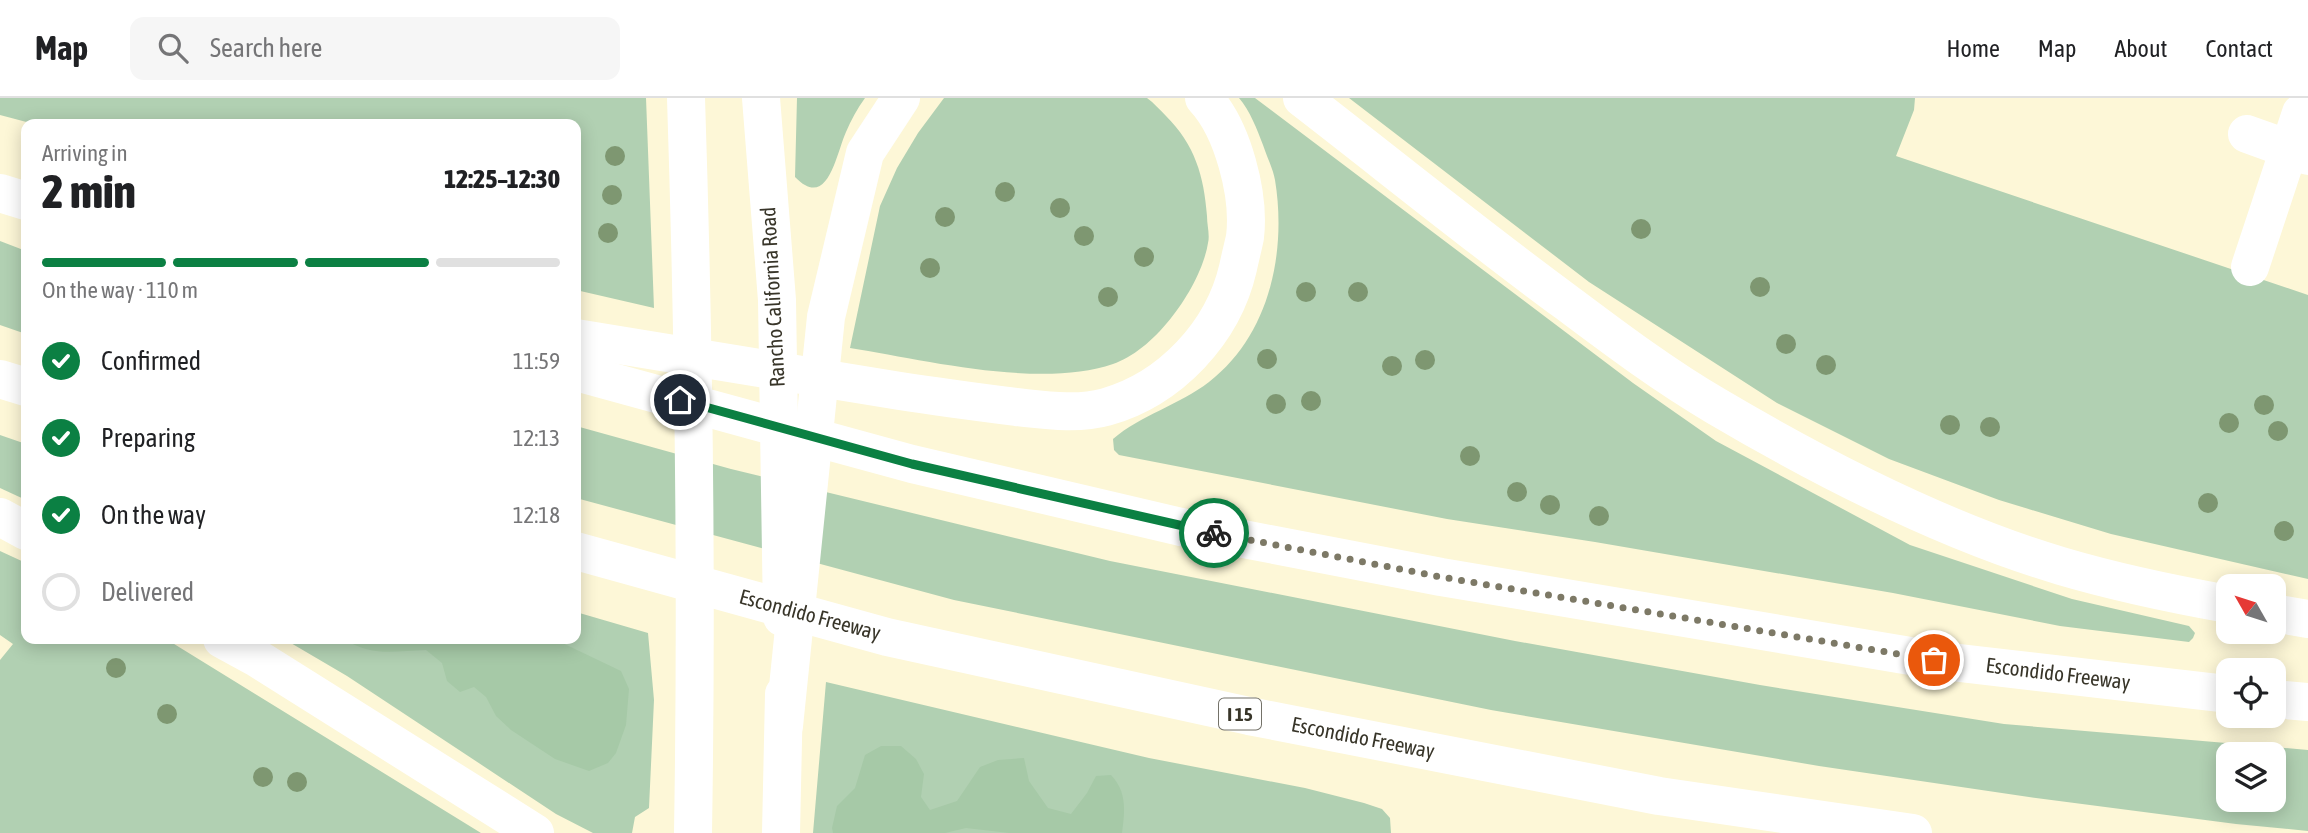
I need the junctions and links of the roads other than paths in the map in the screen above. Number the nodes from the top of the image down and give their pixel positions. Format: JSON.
{"nodes":[{"id":1,"x":686,"y":98,"type":"edge"},
{"id":2,"x":761,"y":98,"type":"edge"},
{"id":3,"x":901,"y":98,"type":"edge"},
{"id":4,"x":1204,"y":98,"type":"edge"},
{"id":5,"x":1303,"y":98,"type":"edge"},
{"id":6,"x":2301,"y":113,"type":"dead end"},
{"id":7,"x":2247,"y":134,"type":"dead end"},
{"id":8,"x":2298,"y":153,"type":"edge"},
{"id":9,"x":0,"y":193,"type":"edge"},
{"id":10,"x":21,"y":199,"type":"edge"},
{"id":11,"x":2250,"y":267,"type":"dead end"},
{"id":12,"x":581,"y":339,"type":"edge"},
{"id":13,"x":581,"y":373,"type":"edge"},
{"id":14,"x":0,"y":379,"type":"edge"},
{"id":15,"x":21,"y":385,"type":"edge"},
{"id":16,"x":0,"y":517,"type":"edge"},
{"id":17,"x":21,"y":528,"type":"edge"},
{"id":18,"x":581,"y":552,"type":"edge"},
{"id":19,"x":2216,"y":602,"type":"edge"},
{"id":20,"x":2286,"y":615,"type":"edge"},
{"id":21,"x":2308,"y":619,"type":"edge"},
{"id":22,"x":231,"y":644,"type":"edge"},
{"id":23,"x":2216,"y":693,"type":"edge"},
{"id":24,"x":2286,"y":700,"type":"edge"},
{"id":25,"x":2308,"y":702,"type":"edge"},
{"id":26,"x":784,"y":726,"type":"junction"},
{"id":27,"x":535,"y":833,"type":"edge"},
{"id":28,"x":693,"y":833,"type":"edge"},
{"id":29,"x":781,"y":833,"type":"edge"},
{"id":30,"x":1913,"y":833,"type":"edge"}],
"edges":[{"from":1,"to":28,"type":"main road"},
{"from":2,"to":26,"type":"main road","name":"Rancho California Road"},
{"from":3,"to":26,"type":"main road"},
{"from":4,"to":12,"type":"main road"},
{"from":5,"to":19,"type":"main road"},
{"from":6,"to":8,"type":"main road"},
{"from":7,"to":8,"type":"main road"},
{"from":8,"to":11,"type":"main road"},
{"from":9,"to":10,"type":"main road"},
{"from":13,"to":23,"type":"main road","name":"Escondido Freeway"},
{"from":14,"to":15,"type":"main road"},
{"from":16,"to":17,"type":"main road"},
{"from":18,"to":30,"type":"main road","name":"Escondido Freeway","number":"I 15"},
{"from":20,"to":21,"type":"main road"},
{"from":22,"to":27,"type":"main road"},
{"from":24,"to":25,"type":"main road"},
{"from":26,"to":29,"type":"main road","name":"Rancho California Road"}]}
